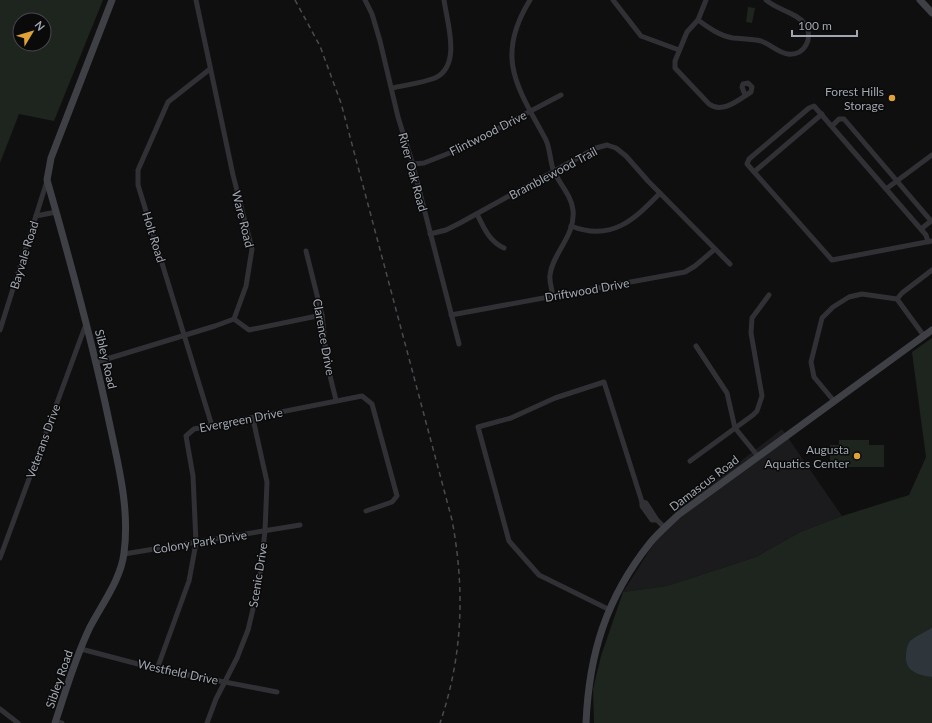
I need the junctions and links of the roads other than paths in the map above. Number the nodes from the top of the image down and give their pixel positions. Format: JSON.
{"nodes":[{"id":1,"x":112,"y":0,"type":"edge"},
{"id":2,"x":196,"y":0,"type":"edge"},
{"id":3,"x":365,"y":0,"type":"edge"},
{"id":4,"x":444,"y":0,"type":"edge"},
{"id":5,"x":530,"y":0,"type":"edge"},
{"id":6,"x":613,"y":0,"type":"edge"},
{"id":7,"x":706,"y":0,"type":"edge"},
{"id":8,"x":766,"y":0,"type":"edge"},
{"id":9,"x":920,"y":0,"type":"edge"},
{"id":10,"x":932,"y":13,"type":"edge"},
{"id":11,"x":698,"y":20,"type":"junction"},
{"id":12,"x":679,"y":50,"type":"junction"},
{"id":13,"x":210,"y":70,"type":"junction"},
{"id":14,"x":392,"y":88,"type":"junction"},
{"id":15,"x":561,"y":95,"type":"dead end"},
{"id":16,"x":745,"y":95,"type":"dead end"},
{"id":17,"x":530,"y":112,"type":"junction"},
{"id":18,"x":822,"y":114,"type":"junction"},
{"id":19,"x":832,"y":126,"type":"junction"},
{"id":20,"x":932,"y":155,"type":"edge"},
{"id":21,"x":412,"y":164,"type":"junction"},
{"id":22,"x":554,"y":171,"type":"junction"},
{"id":23,"x":754,"y":172,"type":"junction"},
{"id":24,"x":48,"y":180,"type":"junction"},
{"id":25,"x":897,"y":180,"type":"junction"},
{"id":26,"x":886,"y":189,"type":"junction"},
{"id":27,"x":660,"y":193,"type":"junction"},
{"id":28,"x":56,"y":212,"type":"junction"},
{"id":29,"x":477,"y":214,"type":"junction"},
{"id":30,"x":36,"y":216,"type":"junction"},
{"id":31,"x":571,"y":226,"type":"junction"},
{"id":32,"x":921,"y":229,"type":"junction"},
{"id":33,"x":430,"y":234,"type":"junction"},
{"id":34,"x":931,"y":242,"type":"edge"},
{"id":35,"x":504,"y":248,"type":"dead end"},
{"id":36,"x":715,"y":249,"type":"junction"},
{"id":37,"x":306,"y":251,"type":"dead end"},
{"id":38,"x":730,"y":264,"type":"dead end"},
{"id":39,"x":932,"y":270,"type":"edge"},
{"id":40,"x":769,"y":295,"type":"dead end"},
{"id":41,"x":553,"y":296,"type":"junction"},
{"id":42,"x":897,"y":299,"type":"junction"},
{"id":43,"x":322,"y":315,"type":"junction"},
{"id":44,"x":451,"y":315,"type":"junction"},
{"id":45,"x":234,"y":318,"type":"junction"},
{"id":46,"x":86,"y":323,"type":"junction"},
{"id":47,"x":0,"y":330,"type":"edge"},
{"id":48,"x":932,"y":330,"type":"edge"},
{"id":49,"x":184,"y":335,"type":"junction"},
{"id":50,"x":924,"y":336,"type":"junction"},
{"id":51,"x":459,"y":344,"type":"dead end"},
{"id":52,"x":696,"y":346,"type":"dead end"},
{"id":53,"x":97,"y":362,"type":"junction"},
{"id":54,"x":336,"y":400,"type":"junction"},
{"id":55,"x":834,"y":401,"type":"junction"},
{"id":56,"x":253,"y":419,"type":"junction"},
{"id":57,"x":212,"y":426,"type":"junction"},
{"id":58,"x":735,"y":428,"type":"junction"},
{"id":59,"x":757,"y":456,"type":"junction"},
{"id":60,"x":690,"y":461,"type":"dead end"},
{"id":61,"x":366,"y":511,"type":"dead end"},
{"id":62,"x":300,"y":525,"type":"dead end"},
{"id":63,"x":665,"y":528,"type":"junction"},
{"id":64,"x":265,"y":531,"type":"junction"},
{"id":65,"x":196,"y":543,"type":"junction"},
{"id":66,"x":124,"y":554,"type":"junction"},
{"id":67,"x":0,"y":558,"type":"edge"},
{"id":68,"x":610,"y":610,"type":"junction"},
{"id":69,"x":81,"y":649,"type":"junction"},
{"id":70,"x":157,"y":669,"type":"junction"},
{"id":71,"x":224,"y":682,"type":"junction"},
{"id":72,"x":277,"y":692,"type":"dead end"},
{"id":73,"x":0,"y":709,"type":"edge"},
{"id":74,"x":57,"y":722,"type":"edge"},
{"id":75,"x":18,"y":723,"type":"edge"},
{"id":76,"x":207,"y":723,"type":"edge"},
{"id":77,"x":586,"y":723,"type":"edge"}],
"edges":[{"from":1,"to":24,"type":"street","name":"Sibley Road"},
{"from":2,"to":13,"type":"street","name":"Ware Road"},
{"from":3,"to":14,"type":"street","name":"River Oak Road"},
{"from":4,"to":14,"type":"street"},
{"from":5,"to":17,"type":"street"},
{"from":6,"to":12,"type":"street"},
{"from":7,"to":11,"type":"street"},
{"from":8,"to":11,"type":"street"},
{"from":9,"to":10,"type":"street"},
{"from":11,"to":12,"type":"street"},
{"from":12,"to":16,"type":"street"},
{"from":13,"to":45,"type":"street","name":"Ware Road"},
{"from":13,"to":49,"type":"street","name":"Holt Road"},
{"from":14,"to":21,"type":"street","name":"River Oak Road"},
{"from":15,"to":17,"type":"street","name":"Flintwood Drive"},
{"from":17,"to":21,"type":"street","name":"Flintwood Drive"},
{"from":17,"to":22,"type":"street"},
{"from":18,"to":19,"type":"street"},
{"from":18,"to":23,"type":"street"},
{"from":18,"to":23,"type":"street"},
{"from":19,"to":25,"type":"street"},
{"from":19,"to":26,"type":"street"},
{"from":20,"to":25,"type":"street"},
{"from":21,"to":33,"type":"street","name":"River Oak Road"},
{"from":22,"to":27,"type":"street","name":"Bramblewood Trail"},
{"from":22,"to":29,"type":"street","name":"Bramblewood Trail"},
{"from":22,"to":31,"type":"street"},
{"from":23,"to":34,"type":"street"},
{"from":24,"to":28,"type":"street","name":"Sibley Road"},
{"from":24,"to":30,"type":"street","name":"Bayvale Road"},
{"from":25,"to":26,"type":"street"},
{"from":25,"to":32,"type":"street"},
{"from":26,"to":32,"type":"street"},
{"from":27,"to":31,"type":"street"},
{"from":27,"to":36,"type":"street","name":"Bramblewood Trail"},
{"from":28,"to":30,"type":"street"},
{"from":28,"to":46,"type":"street","name":"Sibley Road"},
{"from":29,"to":33,"type":"street","name":"Bramblewood Trail"},
{"from":29,"to":35,"type":"street"},
{"from":30,"to":47,"type":"street","name":"Bayvale Road"},
{"from":31,"to":41,"type":"street"},
{"from":32,"to":34,"type":"street"},
{"from":33,"to":44,"type":"street","name":"River Oak Road"},
{"from":36,"to":38,"type":"street","name":"Bramblewood Trail"},
{"from":36,"to":41,"type":"street","name":"Driftwood Drive"},
{"from":37,"to":43,"type":"street","name":"Clarence Drive"},
{"from":39,"to":42,"type":"street"},
{"from":40,"to":58,"type":"street"},
{"from":41,"to":44,"type":"street","name":"Driftwood Drive"},
{"from":42,"to":50,"type":"street"},
{"from":42,"to":55,"type":"street"},
{"from":43,"to":45,"type":"street"},
{"from":43,"to":54,"type":"street","name":"Clarence Drive"},
{"from":44,"to":51,"type":"street","name":"River Oak Road"},
{"from":45,"to":49,"type":"street"},
{"from":46,"to":53,"type":"street","name":"Sibley Road"},
{"from":46,"to":67,"type":"street","name":"Veterans Drive"},
{"from":48,"to":50,"type":"street","name":"Damascus Road"},
{"from":49,"to":53,"type":"street"},
{"from":49,"to":57,"type":"street","name":"Holt Road"},
{"from":50,"to":55,"type":"street","name":"Damascus Road"},
{"from":52,"to":58,"type":"street"},
{"from":53,"to":66,"type":"street","name":"Sibley Road"},
{"from":54,"to":56,"type":"street","name":"Evergreen Drive"},
{"from":54,"to":61,"type":"street","name":"Evergreen Drive"},
{"from":55,"to":59,"type":"street","name":"Damascus Road"},
{"from":56,"to":57,"type":"street","name":"Evergreen Drive"},
{"from":56,"to":64,"type":"street","name":"Scenic Drive"},
{"from":57,"to":65,"type":"street","name":"Evergreen Drive"},
{"from":58,"to":59,"type":"street"},
{"from":58,"to":60,"type":"street"},
{"from":59,"to":63,"type":"street","name":"Damascus Road"},
{"from":62,"to":64,"type":"street","name":"Colony Park Drive"},
{"from":63,"to":68,"type":"street","name":"Damascus Road"},
{"from":63,"to":68,"type":"street"},
{"from":64,"to":65,"type":"street","name":"Colony Park Drive"},
{"from":64,"to":71,"type":"street","name":"Scenic Drive"},
{"from":65,"to":66,"type":"street","name":"Colony Park Drive"},
{"from":65,"to":70,"type":"street","name":"Evergreen Drive"},
{"from":66,"to":69,"type":"street","name":"Sibley Road"},
{"from":68,"to":77,"type":"street","name":"Damascus Road"},
{"from":69,"to":70,"type":"street","name":"Westfield Drive"},
{"from":69,"to":74,"type":"street","name":"Sibley Road"},
{"from":70,"to":71,"type":"street","name":"Westfield Drive"},
{"from":71,"to":72,"type":"street","name":"Westfield Drive"},
{"from":71,"to":76,"type":"street","name":"Scenic Drive"},
{"from":73,"to":75,"type":"street"}]}
